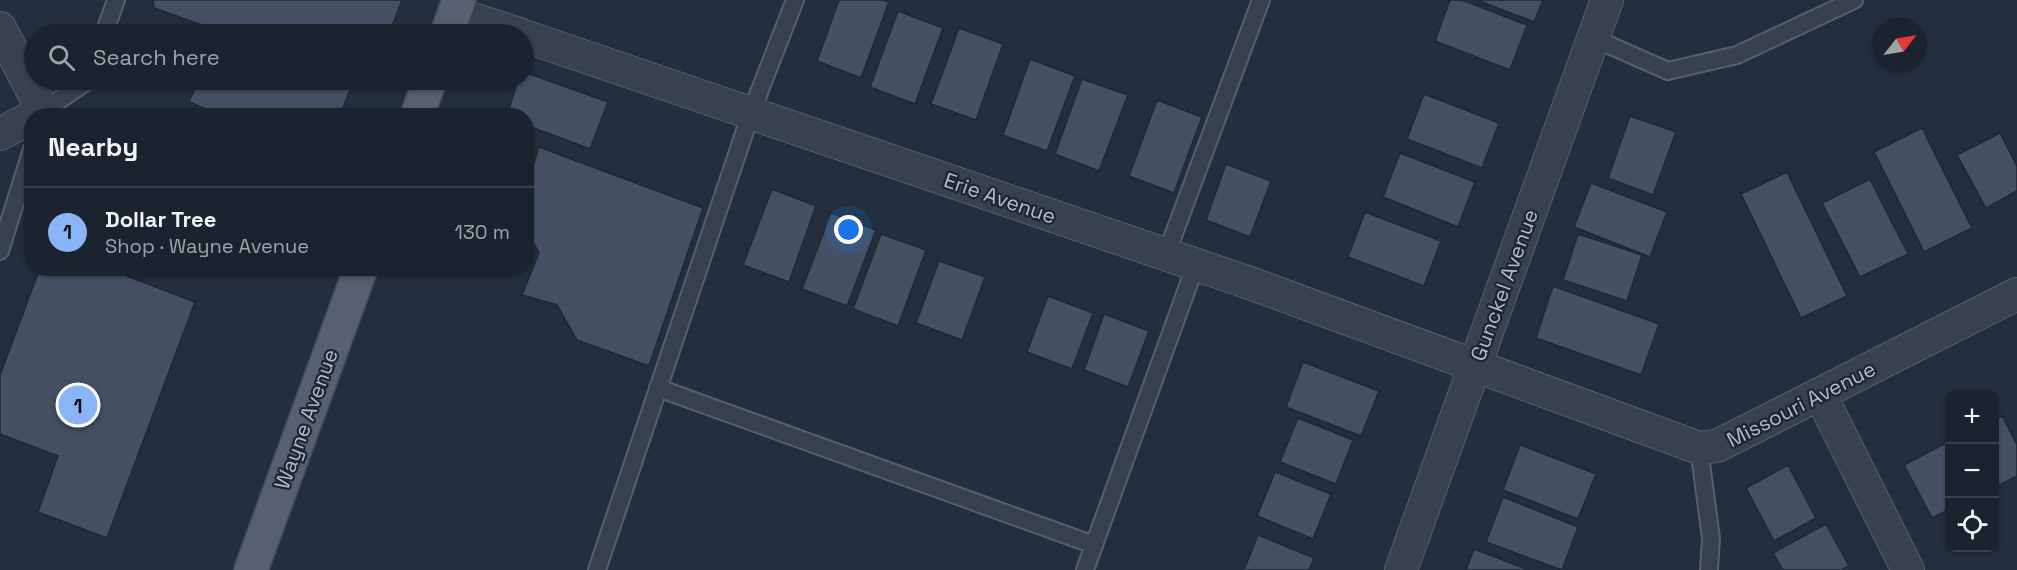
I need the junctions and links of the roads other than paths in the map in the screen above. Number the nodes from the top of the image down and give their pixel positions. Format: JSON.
{"nodes":[{"id":1,"x":116,"y":0,"type":"edge"},
{"id":2,"x":795,"y":0,"type":"edge"},
{"id":3,"x":1607,"y":0,"type":"edge"},
{"id":4,"x":1854,"y":0,"type":"edge"},
{"id":5,"x":1258,"y":1,"type":"edge"},
{"id":6,"x":454,"y":16,"type":"edge"},
{"id":7,"x":108,"y":24,"type":"edge"},
{"id":8,"x":482,"y":24,"type":"edge"},
{"id":9,"x":0,"y":28,"type":"edge"},
{"id":10,"x":1593,"y":38,"type":"junction"},
{"id":11,"x":534,"y":39,"type":"edge"},
{"id":12,"x":24,"y":79,"type":"edge"},
{"id":13,"x":29,"y":90,"type":"edge"},
{"id":14,"x":75,"y":90,"type":"edge"},
{"id":15,"x":426,"y":90,"type":"edge"},
{"id":16,"x":38,"y":108,"type":"edge"},
{"id":17,"x":51,"y":108,"type":"edge"},
{"id":18,"x":420,"y":108,"type":"edge"},
{"id":19,"x":751,"y":113,"type":"junction"},
{"id":20,"x":24,"y":123,"type":"edge"},
{"id":21,"x":0,"y":134,"type":"edge"},
{"id":22,"x":24,"y":174,"type":"edge"},
{"id":23,"x":0,"y":251,"type":"edge"},
{"id":24,"x":1166,"y":255,"type":"junction"},
{"id":25,"x":1196,"y":264,"type":"junction"},
{"id":26,"x":358,"y":276,"type":"edge"},
{"id":27,"x":2017,"y":294,"type":"edge"},
{"id":28,"x":1475,"y":365,"type":"junction"},
{"id":29,"x":658,"y":388,"type":"junction"},
{"id":30,"x":1820,"y":394,"type":"junction"},
{"id":31,"x":1699,"y":448,"type":"junction"},
{"id":32,"x":1094,"y":545,"type":"junction"},
{"id":33,"x":251,"y":570,"type":"edge"},
{"id":34,"x":597,"y":570,"type":"edge"},
{"id":35,"x":1085,"y":570,"type":"edge"},
{"id":36,"x":1401,"y":570,"type":"edge"},
{"id":37,"x":1709,"y":570,"type":"edge"},
{"id":38,"x":1908,"y":570,"type":"edge"}],
"edges":[{"from":1,"to":7,"type":"lane"},
{"from":2,"to":19,"type":"lane"},
{"from":3,"to":10,"type":"street","name":"Gunckel Avenue"},
{"from":4,"to":10,"type":"lane"},
{"from":5,"to":24,"type":"lane"},
{"from":6,"to":8,"type":"street","name":"Erie Avenue"},
{"from":9,"to":12,"type":"street"},
{"from":10,"to":28,"type":"street","name":"Gunckel Avenue"},
{"from":11,"to":19,"type":"street","name":"Erie Avenue"},
{"from":13,"to":16,"type":"street"},
{"from":14,"to":17,"type":"lane"},
{"from":15,"to":18,"type":"main road"},
{"from":19,"to":24,"type":"street","name":"Erie Avenue"},
{"from":19,"to":29,"type":"lane"},
{"from":20,"to":21,"type":"street"},
{"from":22,"to":23,"type":"lane"},
{"from":24,"to":25,"type":"street","name":"Erie Avenue"},
{"from":25,"to":28,"type":"street","name":"Erie Avenue"},
{"from":25,"to":32,"type":"lane"},
{"from":26,"to":33,"type":"main road","name":"Wayne Avenue"},
{"from":27,"to":30,"type":"street","name":"Missouri Avenue"},
{"from":28,"to":31,"type":"street","name":"Missouri Avenue"},
{"from":28,"to":36,"type":"street","name":"Gunckel Avenue"},
{"from":29,"to":32,"type":"lane"},
{"from":29,"to":34,"type":"lane"},
{"from":30,"to":31,"type":"street","name":"Missouri Avenue"},
{"from":30,"to":38,"type":"street"},
{"from":31,"to":37,"type":"lane"},
{"from":32,"to":35,"type":"lane"}]}
